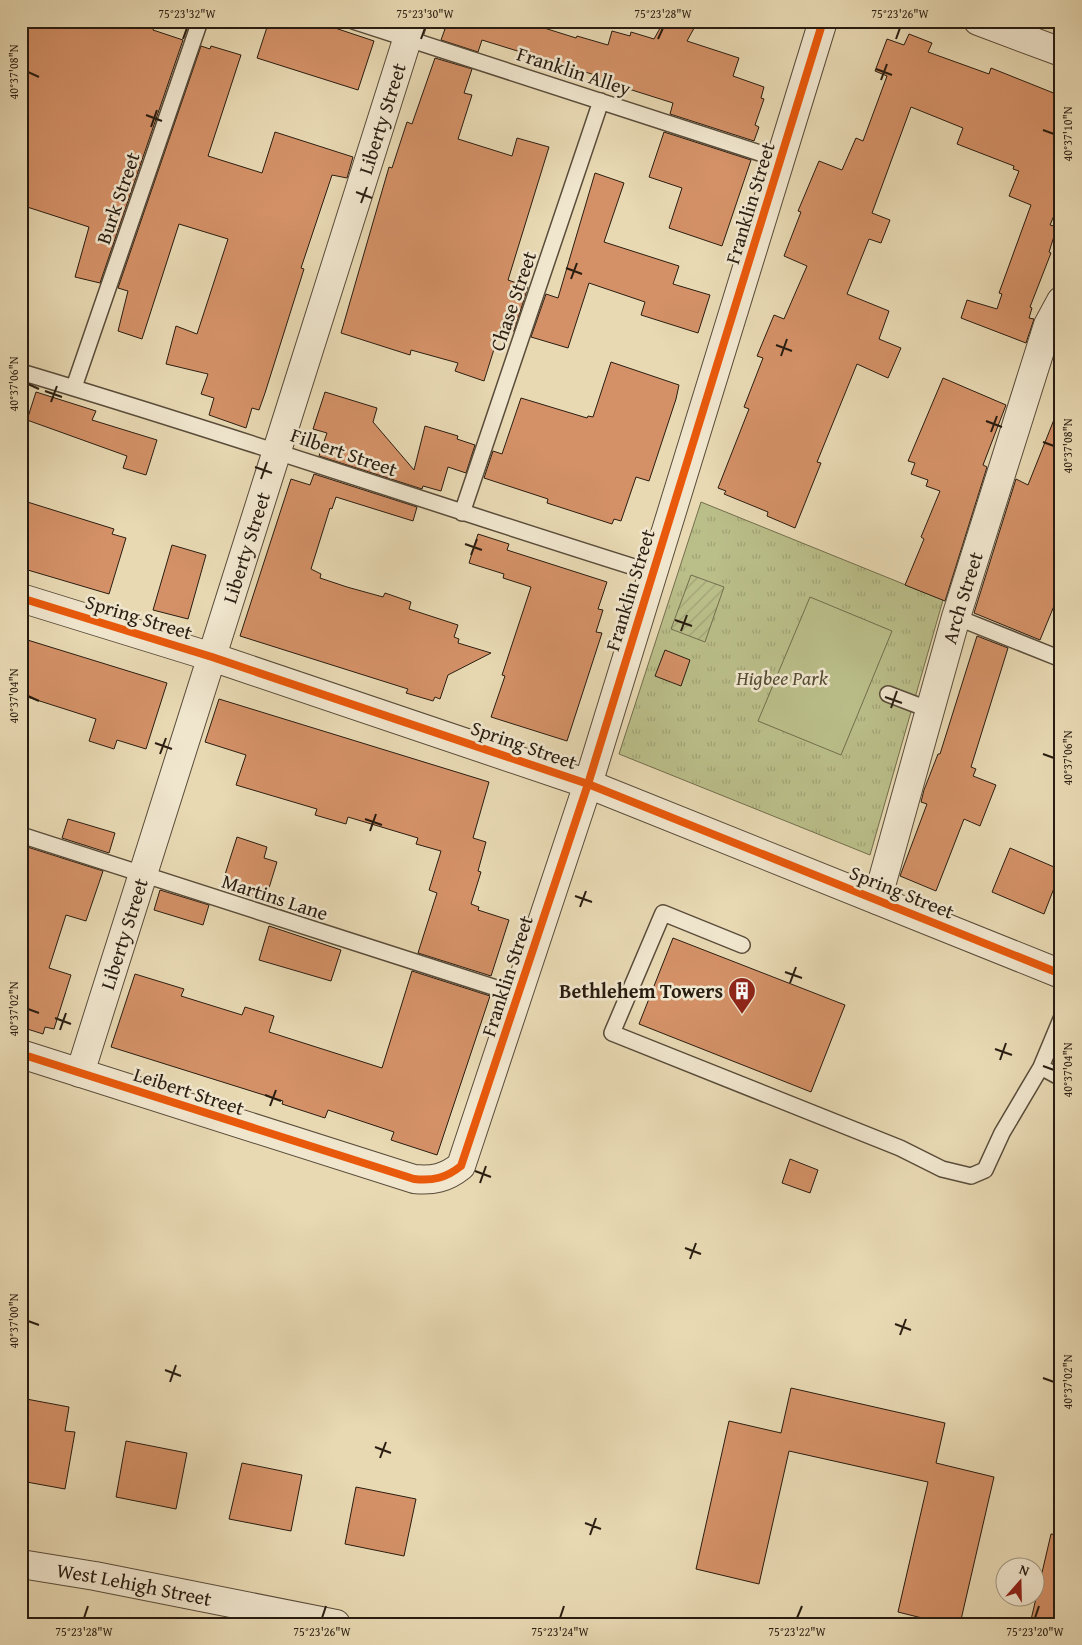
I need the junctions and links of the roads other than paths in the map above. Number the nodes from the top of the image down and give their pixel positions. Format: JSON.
{"nodes":[{"id":1,"x":200,"y":21,"type":"edge"},
{"id":2,"x":353,"y":21,"type":"edge"},
{"id":3,"x":823,"y":21,"type":"edge"},
{"id":4,"x":978,"y":21,"type":"edge"},
{"id":5,"x":410,"y":29,"type":"edge"},
{"id":6,"x":1061,"y":52,"type":"edge"},
{"id":7,"x":601,"y":101,"type":"junction"},
{"id":8,"x":781,"y":160,"type":"junction"},
{"id":9,"x":1061,"y":301,"type":"edge"},
{"id":10,"x":21,"y":372,"type":"edge"},
{"id":11,"x":74,"y":387,"type":"junction"},
{"id":12,"x":276,"y":450,"type":"junction"},
{"id":13,"x":462,"y":513,"type":"junction"},
{"id":14,"x":653,"y":573,"type":"junction"},
{"id":15,"x":21,"y":598,"type":"edge"},
{"id":16,"x":956,"y":617,"type":"junction"},
{"id":17,"x":212,"y":657,"type":"junction"},
{"id":18,"x":1061,"y":659,"type":"edge"},
{"id":19,"x":888,"y":694,"type":"dead end"},
{"id":20,"x":930,"y":710,"type":"junction"},
{"id":21,"x":588,"y":784,"type":"junction"},
{"id":22,"x":21,"y":835,"type":"edge"},
{"id":23,"x":144,"y":876,"type":"junction"},
{"id":24,"x":877,"y":900,"type":"junction"},
{"id":25,"x":742,"y":945,"type":"dead end"},
{"id":26,"x":1061,"y":974,"type":"edge"},
{"id":27,"x":518,"y":995,"type":"junction"},
{"id":28,"x":1061,"y":1019,"type":"edge"},
{"id":29,"x":21,"y":1054,"type":"edge"},
{"id":30,"x":1041,"y":1067,"type":"junction"},
{"id":31,"x":80,"y":1073,"type":"junction"},
{"id":32,"x":1061,"y":1078,"type":"edge"},
{"id":33,"x":461,"y":1166,"type":"joint"},
{"id":34,"x":21,"y":1564,"type":"edge"},
{"id":35,"x":336,"y":1624,"type":"edge"}],
"edges":[{"from":1,"to":11,"type":"lane","name":"Burk Street"},
{"from":2,"to":5,"type":"lane","name":"Franklin Alley"},
{"from":3,"to":8,"type":"street","name":"Franklin Street"},
{"from":4,"to":6,"type":"street"},
{"from":5,"to":7,"type":"lane","name":"Franklin Alley"},
{"from":5,"to":12,"type":"street","name":"Liberty Street"},
{"from":7,"to":8,"type":"lane","name":"Franklin Alley"},
{"from":7,"to":13,"type":"lane","name":"Chase Street"},
{"from":8,"to":14,"type":"street","name":"Franklin Street"},
{"from":9,"to":16,"type":"street","name":"Arch Street"},
{"from":10,"to":11,"type":"lane","name":"Filbert Street"},
{"from":11,"to":12,"type":"lane","name":"Filbert Street"},
{"from":12,"to":13,"type":"lane","name":"Filbert Street"},
{"from":12,"to":17,"type":"street","name":"Liberty Street"},
{"from":13,"to":14,"type":"lane","name":"Filbert Street"},
{"from":14,"to":21,"type":"street","name":"Franklin Street"},
{"from":15,"to":17,"type":"street","name":"Spring Street"},
{"from":16,"to":18,"type":"lane"},
{"from":16,"to":20,"type":"street","name":"Arch Street"},
{"from":17,"to":21,"type":"street","name":"Spring Street"},
{"from":17,"to":23,"type":"street","name":"Liberty Street"},
{"from":19,"to":20,"type":"lane"},
{"from":20,"to":24,"type":"street","name":"Arch Street"},
{"from":21,"to":24,"type":"street","name":"Spring Street"},
{"from":21,"to":27,"type":"street","name":"Franklin Street"},
{"from":22,"to":23,"type":"lane","name":"Martins Lane"},
{"from":23,"to":27,"type":"lane","name":"Martins Lane"},
{"from":23,"to":31,"type":"street","name":"Liberty Street"},
{"from":24,"to":26,"type":"street","name":"Spring Street"},
{"from":25,"to":30,"type":"lane"},
{"from":27,"to":33,"type":"street","name":"Franklin Street"},
{"from":28,"to":30,"type":"lane"},
{"from":29,"to":31,"type":"street","name":"Leibert Street"},
{"from":30,"to":32,"type":"lane"},
{"from":31,"to":33,"type":"street","name":"Leibert Street"},
{"from":34,"to":35,"type":"street","name":"West Lehigh Street"}]}
